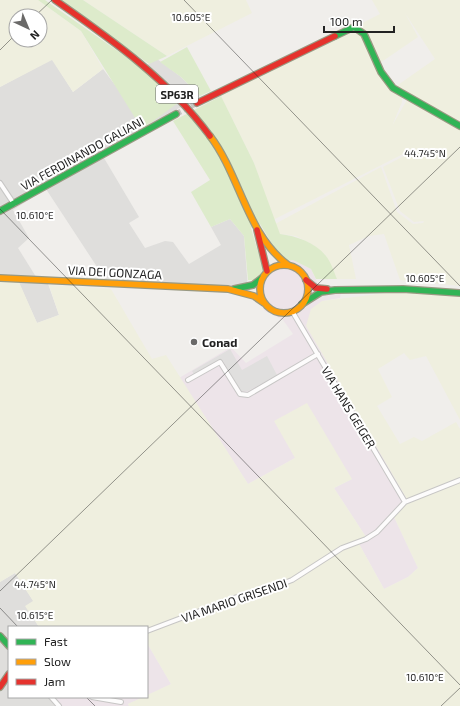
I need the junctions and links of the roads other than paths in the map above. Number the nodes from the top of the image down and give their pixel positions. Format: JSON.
{"nodes":[{"id":1,"x":55,"y":0,"type":"edge"},
{"id":2,"x":197,"y":103,"type":"tunnel mouth"},
{"id":3,"x":176,"y":114,"type":"tunnel mouth"},
{"id":4,"x":460,"y":126,"type":"edge"},
{"id":5,"x":0,"y":184,"type":"edge"},
{"id":6,"x":14,"y":204,"type":"junction"},
{"id":7,"x":0,"y":211,"type":"edge"},
{"id":8,"x":256,"y":225,"type":"junction"},
{"id":9,"x":288,"y":265,"type":"junction"},
{"id":10,"x":267,"y":271,"type":"junction"},
{"id":11,"x":0,"y":278,"type":"edge"},
{"id":12,"x":262,"y":278,"type":"junction"},
{"id":13,"x":306,"y":280,"type":"junction"},
{"id":14,"x":228,"y":289,"type":"junction"},
{"id":15,"x":335,"y":290,"type":"junction"},
{"id":16,"x":460,"y":293,"type":"edge"},
{"id":17,"x":264,"y":303,"type":"junction"},
{"id":18,"x":302,"y":304,"type":"junction"},
{"id":19,"x":292,"y":311,"type":"junction"},
{"id":20,"x":318,"y":354,"type":"junction"},
{"id":21,"x":188,"y":380,"type":"dead end"},
{"id":22,"x":460,"y":480,"type":"edge"},
{"id":23,"x":405,"y":502,"type":"junction"},
{"id":24,"x":148,"y":631,"type":"edge"},
{"id":25,"x":0,"y":636,"type":"edge"},
{"id":26,"x":8,"y":645,"type":"edge"},
{"id":27,"x":8,"y":675,"type":"edge"},
{"id":28,"x":0,"y":687,"type":"edge"},
{"id":29,"x":52,"y":698,"type":"edge"},
{"id":30,"x":98,"y":698,"type":"edge"},
{"id":31,"x":121,"y":702,"type":"dead end"},
{"id":32,"x":59,"y":706,"type":"edge"}],
"edges":[{"from":1,"to":8,"type":"main road","number":"SP63R"},
{"from":2,"to":4,"type":"main road"},
{"from":3,"to":6,"type":"main road","name":"VIA FERDINANDO GALIANI"},
{"from":5,"to":6,"type":"street"},
{"from":6,"to":7,"type":"main road","name":"VIA FERDINANDO GALIANI"},
{"from":8,"to":9,"type":"main road","number":"SP63R"},
{"from":8,"to":10,"type":"main road","number":"SP63R"},
{"from":9,"to":10,"type":"main road"},
{"from":9,"to":13,"type":"main road","number":"SP63R"},
{"from":10,"to":12,"type":"main road"},
{"from":11,"to":14,"type":"main road","name":"VIA DEI GONZAGA"},
{"from":12,"to":14,"type":"main road","name":"VIA DEI GONZAGA"},
{"from":12,"to":17,"type":"main road"},
{"from":13,"to":15,"type":"main road","number":"SP63R"},
{"from":13,"to":18,"type":"main road"},
{"from":14,"to":17,"type":"main road","name":"VIA DEI GONZAGA"},
{"from":15,"to":16,"type":"main road","number":"SP63R"},
{"from":15,"to":18,"type":"main road","number":"SP63R"},
{"from":17,"to":19,"type":"main road"},
{"from":18,"to":19,"type":"main road","number":"SP63R"},
{"from":19,"to":20,"type":"street","name":"VIA HANS GEIGER"},
{"from":20,"to":21,"type":"street"},
{"from":20,"to":23,"type":"street","name":"VIA HANS GEIGER"},
{"from":22,"to":23,"type":"street","name":"VIA MARIO GRISENDI"},
{"from":23,"to":24,"type":"street","name":"VIA MARIO GRISENDI"},
{"from":25,"to":26,"type":"main road"},
{"from":27,"to":28,"type":"main road"},
{"from":29,"to":32,"type":"street"},
{"from":30,"to":31,"type":"street"}]}
